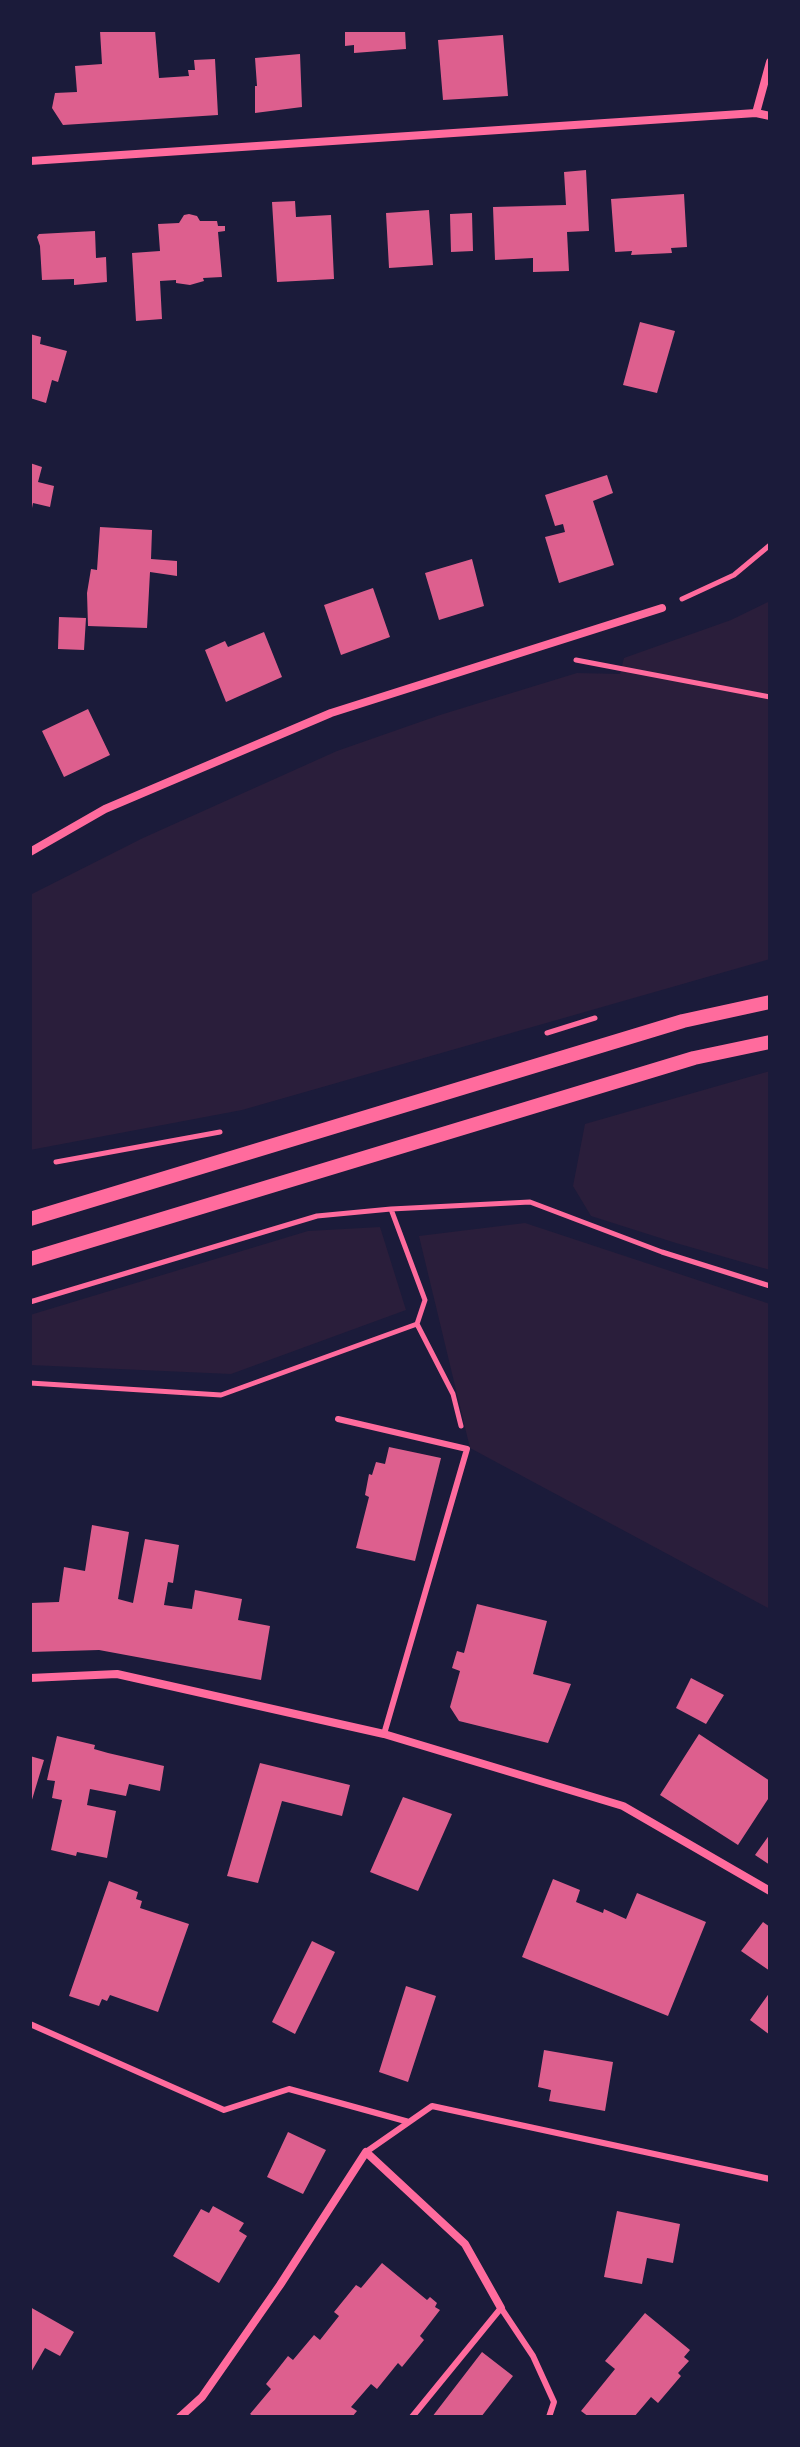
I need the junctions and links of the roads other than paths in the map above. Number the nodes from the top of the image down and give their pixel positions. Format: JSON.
{"nodes":[{"id":1,"x":770,"y":62,"type":"edge"},
{"id":2,"x":770,"y":109,"type":"edge"},
{"id":3,"x":756,"y":113,"type":"junction"},
{"id":4,"x":770,"y":116,"type":"edge"},
{"id":5,"x":30,"y":161,"type":"edge"},
{"id":6,"x":662,"y":608,"type":"road end"},
{"id":7,"x":30,"y":852,"type":"edge"},
{"id":8,"x":770,"y":1002,"type":"edge"},
{"id":9,"x":770,"y":1042,"type":"edge"},
{"id":10,"x":30,"y":1219,"type":"edge"},
{"id":11,"x":30,"y":1259,"type":"edge"},
{"id":12,"x":338,"y":1419,"type":"dead end"},
{"id":13,"x":30,"y":1678,"type":"edge"},
{"id":14,"x":384,"y":1734,"type":"junction"},
{"id":15,"x":770,"y":1891,"type":"edge"},
{"id":16,"x":30,"y":2024,"type":"edge"},
{"id":17,"x":409,"y":2122,"type":"junction"},
{"id":18,"x":366,"y":2152,"type":"junction"},
{"id":19,"x":770,"y":2179,"type":"edge"},
{"id":20,"x":501,"y":2308,"type":"junction"},
{"id":21,"x":180,"y":2417,"type":"edge"},
{"id":22,"x":412,"y":2417,"type":"edge"},
{"id":23,"x":549,"y":2417,"type":"edge"}],
"edges":[{"from":1,"to":3,"type":"street"},
{"from":2,"to":3,"type":"street"},
{"from":3,"to":4,"type":"street"},
{"from":3,"to":5,"type":"street"},
{"from":6,"to":7,"type":"street"},
{"from":8,"to":10,"type":"street"},
{"from":9,"to":11,"type":"street"},
{"from":12,"to":14,"type":"lane"},
{"from":13,"to":14,"type":"street"},
{"from":14,"to":15,"type":"street"},
{"from":16,"to":17,"type":"lane"},
{"from":17,"to":18,"type":"lane"},
{"from":17,"to":19,"type":"lane"},
{"from":18,"to":20,"type":"street"},
{"from":18,"to":21,"type":"street"},
{"from":20,"to":22,"type":"lane"},
{"from":20,"to":23,"type":"lane"}]}
